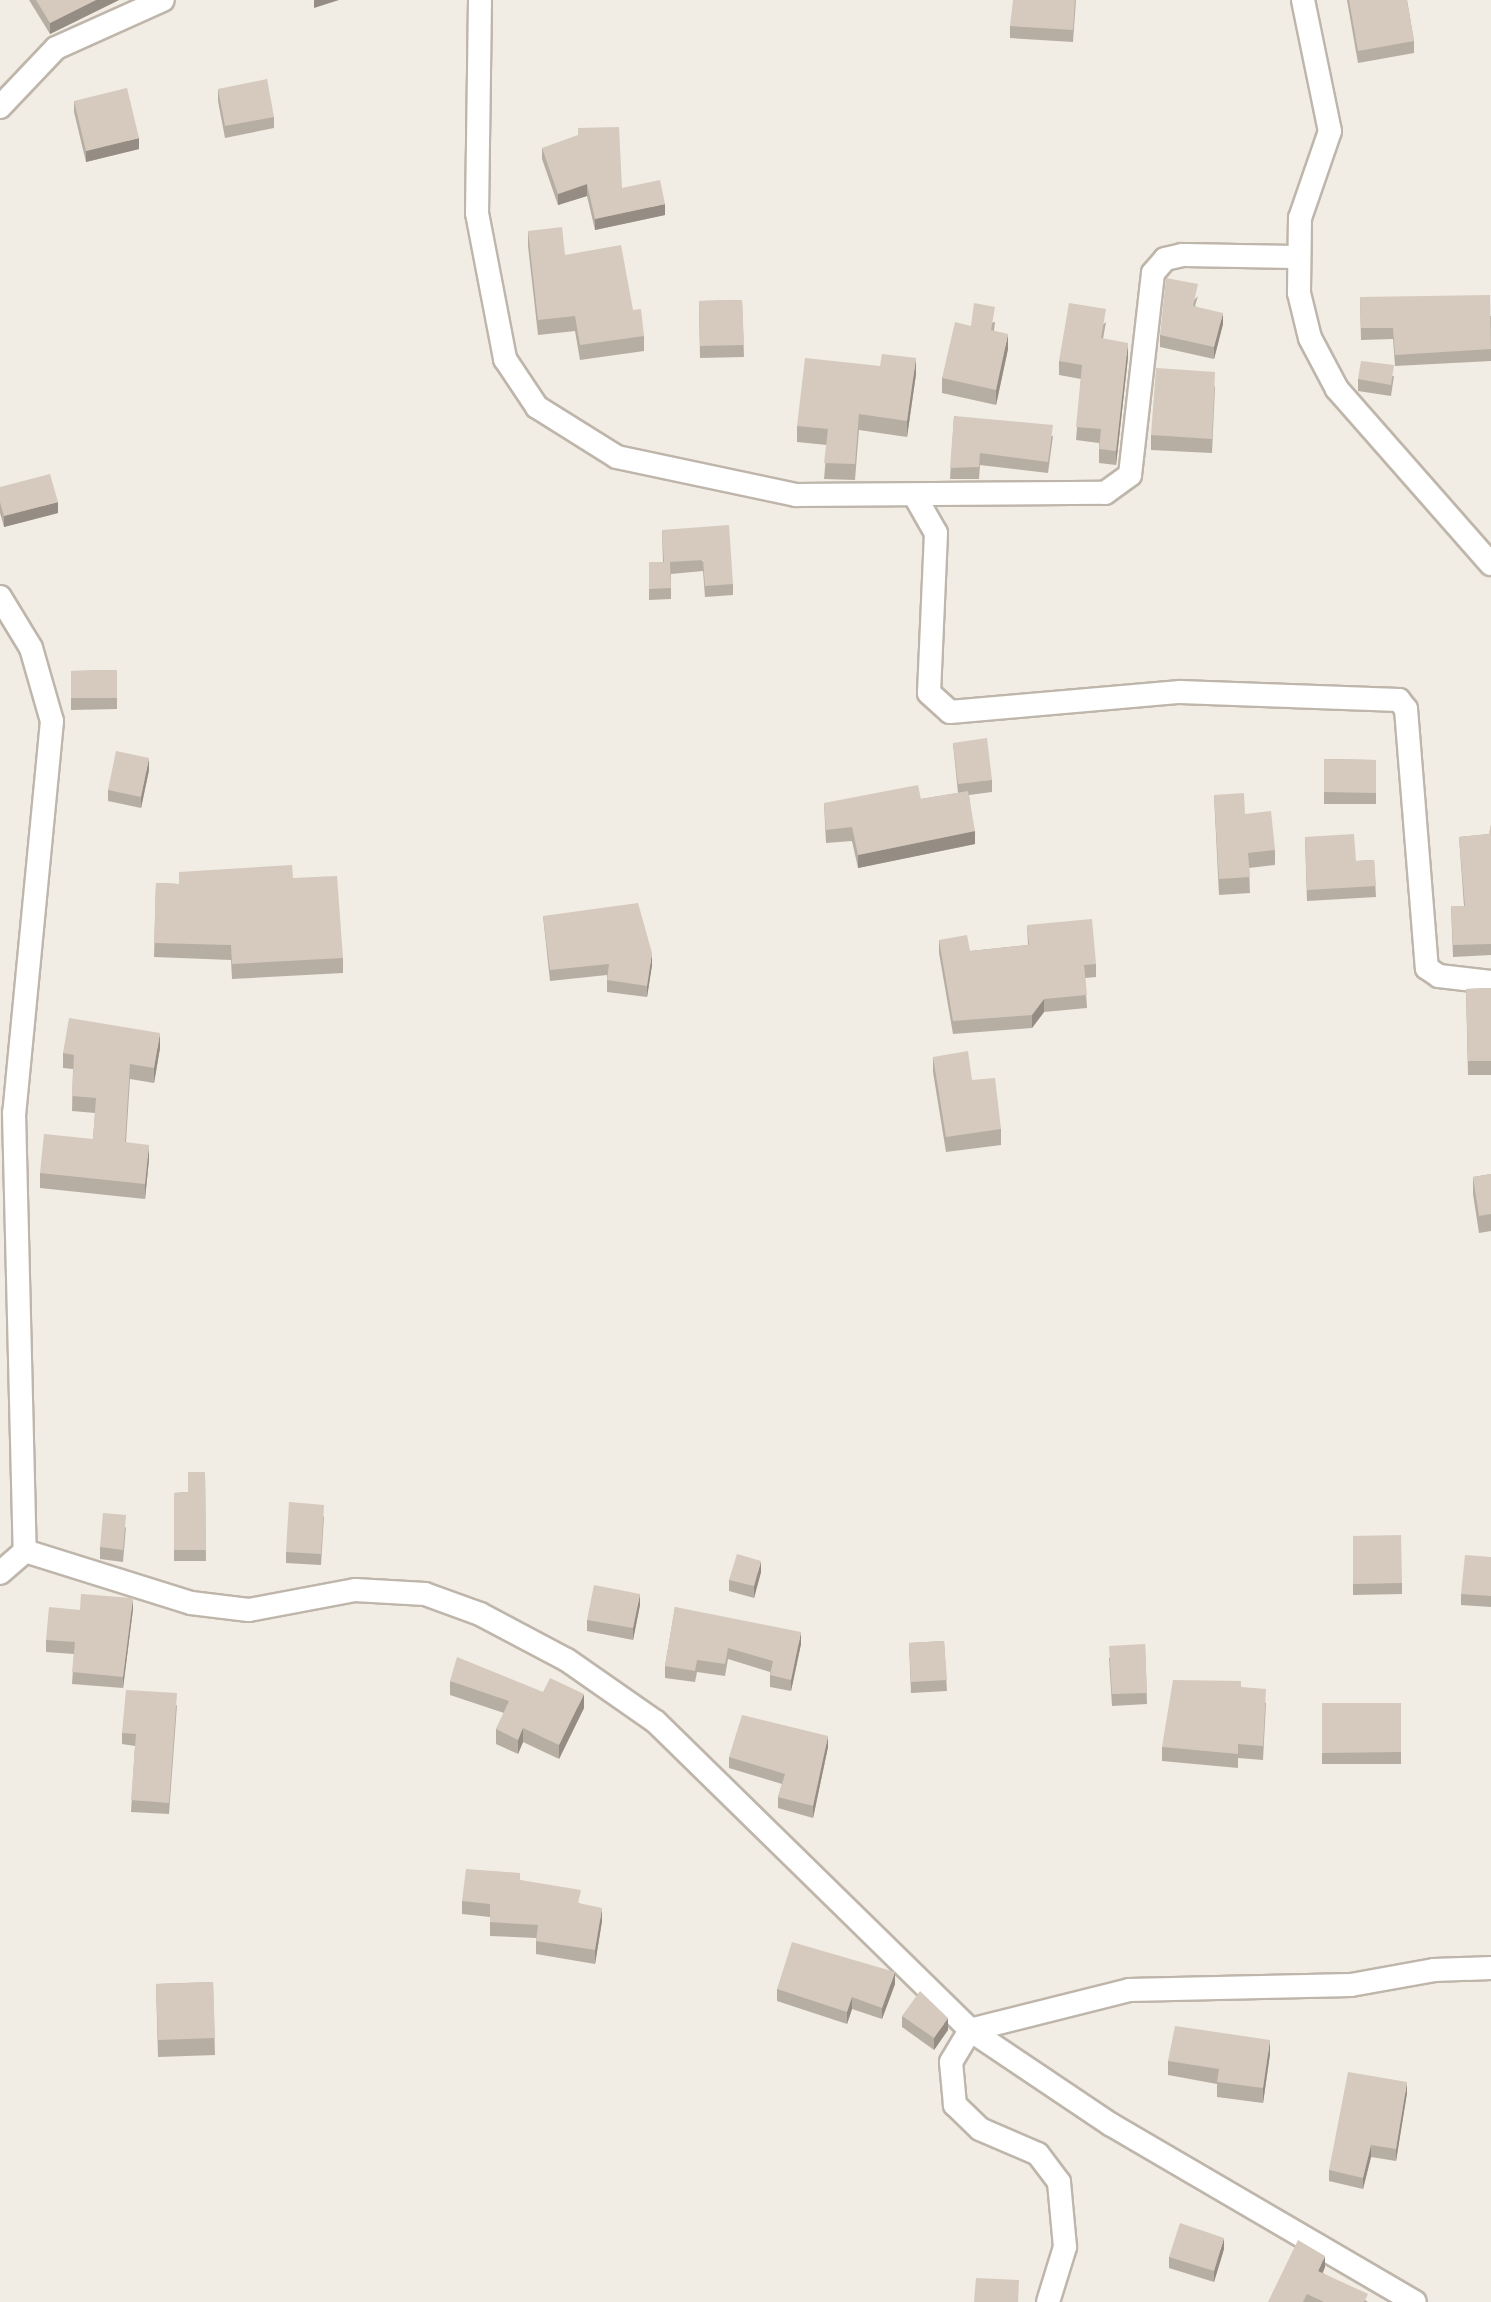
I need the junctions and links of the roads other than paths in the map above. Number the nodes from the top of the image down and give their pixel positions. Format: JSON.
{"nodes":[{"id":1,"x":164,"y":0,"type":"edge"},
{"id":2,"x":480,"y":0,"type":"edge"},
{"id":3,"x":1303,"y":0,"type":"edge"},
{"id":4,"x":0,"y":107,"type":"edge"},
{"id":5,"x":1298,"y":257,"type":"junction"},
{"id":6,"x":916,"y":498,"type":"junction"},
{"id":7,"x":1491,"y":564,"type":"edge"},
{"id":8,"x":0,"y":597,"type":"edge"},
{"id":9,"x":1491,"y":982,"type":"edge"},
{"id":10,"x":25,"y":1551,"type":"junction"},
{"id":11,"x":0,"y":1573,"type":"edge"},
{"id":12,"x":1491,"y":1968,"type":"edge"},
{"id":13,"x":970,"y":2030,"type":"junction"},
{"id":14,"x":1048,"y":2302,"type":"edge"},
{"id":15,"x":1415,"y":2302,"type":"edge"}],
"edges":[{"from":1,"to":4,"type":"street"},
{"from":2,"to":6,"type":"street"},
{"from":3,"to":5,"type":"street"},
{"from":5,"to":6,"type":"street"},
{"from":5,"to":7,"type":"street"},
{"from":6,"to":9,"type":"street"},
{"from":8,"to":10,"type":"street"},
{"from":10,"to":11,"type":"street"},
{"from":10,"to":13,"type":"street"},
{"from":12,"to":13,"type":"street"},
{"from":13,"to":14,"type":"street"},
{"from":13,"to":15,"type":"street"}]}
